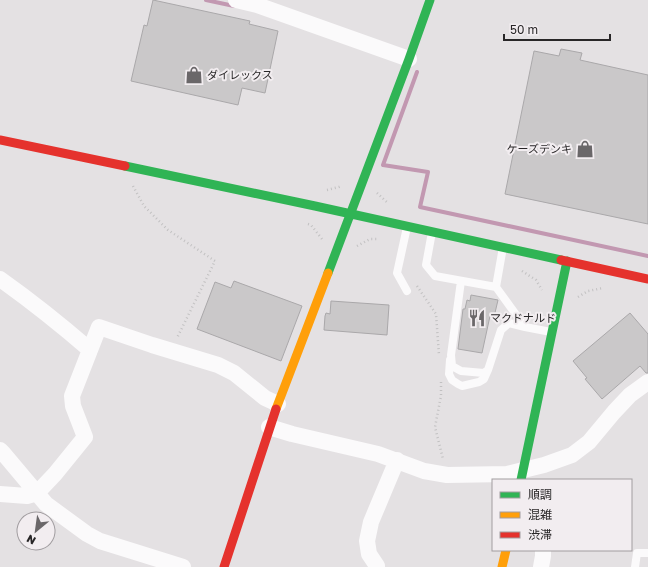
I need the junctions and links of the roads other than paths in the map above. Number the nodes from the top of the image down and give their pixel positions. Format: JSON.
{"nodes":[{"id":1,"x":236,"y":0,"type":"edge"},
{"id":2,"x":430,"y":0,"type":"edge"},
{"id":3,"x":410,"y":59,"type":"junction"},
{"id":4,"x":0,"y":140,"type":"edge"},
{"id":5,"x":351,"y":214,"type":"junction"},
{"id":6,"x":408,"y":227,"type":"junction"},
{"id":7,"x":432,"y":232,"type":"junction"},
{"id":8,"x":503,"y":247,"type":"junction"},
{"id":9,"x":567,"y":262,"type":"junction"},
{"id":10,"x":0,"y":279,"type":"edge"},
{"id":11,"x":648,"y":279,"type":"edge"},
{"id":12,"x":461,"y":281,"type":"junction"},
{"id":13,"x":496,"y":287,"type":"junction"},
{"id":14,"x":406,"y":291,"type":"dead end"},
{"id":15,"x":525,"y":327,"type":"junction"},
{"id":16,"x":552,"y":332,"type":"junction"},
{"id":17,"x":90,"y":350,"type":"junction"},
{"id":18,"x":451,"y":355,"type":"junction"},
{"id":19,"x":488,"y":370,"type":"junction"},
{"id":20,"x":648,"y":382,"type":"edge"},
{"id":21,"x":278,"y":404,"type":"junction"},
{"id":22,"x":270,"y":426,"type":"junction"},
{"id":23,"x":0,"y":450,"type":"edge"},
{"id":24,"x":397,"y":460,"type":"junction"},
{"id":25,"x":522,"y":475,"type":"edge"},
{"id":26,"x":37,"y":492,"type":"junction"},
{"id":27,"x":0,"y":494,"type":"edge"},
{"id":28,"x":506,"y":551,"type":"edge"},
{"id":29,"x":543,"y":551,"type":"edge"},
{"id":30,"x":648,"y":553,"type":"edge"},
{"id":31,"x":183,"y":567,"type":"edge"},
{"id":32,"x":224,"y":567,"type":"edge"},
{"id":33,"x":378,"y":567,"type":"edge"},
{"id":34,"x":502,"y":567,"type":"edge"},
{"id":35,"x":541,"y":567,"type":"edge"},
{"id":36,"x":635,"y":567,"type":"edge"}],
"edges":[{"from":1,"to":3,"type":"street"},
{"from":2,"to":3,"type":"street"},
{"from":3,"to":5,"type":"street"},
{"from":4,"to":5,"type":"street"},
{"from":5,"to":6,"type":"street"},
{"from":5,"to":21,"type":"street"},
{"from":6,"to":7,"type":"street"},
{"from":6,"to":14,"type":"lane"},
{"from":7,"to":8,"type":"street"},
{"from":7,"to":12,"type":"lane"},
{"from":8,"to":9,"type":"street"},
{"from":8,"to":13,"type":"lane"},
{"from":9,"to":11,"type":"street"},
{"from":9,"to":16,"type":"street"},
{"from":10,"to":17,"type":"street"},
{"from":12,"to":13,"type":"lane"},
{"from":12,"to":18,"type":"lane"},
{"from":13,"to":15,"type":"lane"},
{"from":15,"to":16,"type":"lane"},
{"from":15,"to":19,"type":"lane"},
{"from":16,"to":25,"type":"street"},
{"from":17,"to":21,"type":"street"},
{"from":17,"to":26,"type":"street"},
{"from":18,"to":19,"type":"lane"},
{"from":18,"to":19,"type":"lane"},
{"from":20,"to":25,"type":"street"},
{"from":21,"to":22,"type":"street"},
{"from":22,"to":24,"type":"street"},
{"from":22,"to":32,"type":"street"},
{"from":23,"to":26,"type":"street"},
{"from":24,"to":25,"type":"street"},
{"from":24,"to":33,"type":"street"},
{"from":26,"to":27,"type":"street"},
{"from":26,"to":31,"type":"street"},
{"from":28,"to":34,"type":"street"},
{"from":29,"to":35,"type":"street"},
{"from":30,"to":36,"type":"lane"}]}
